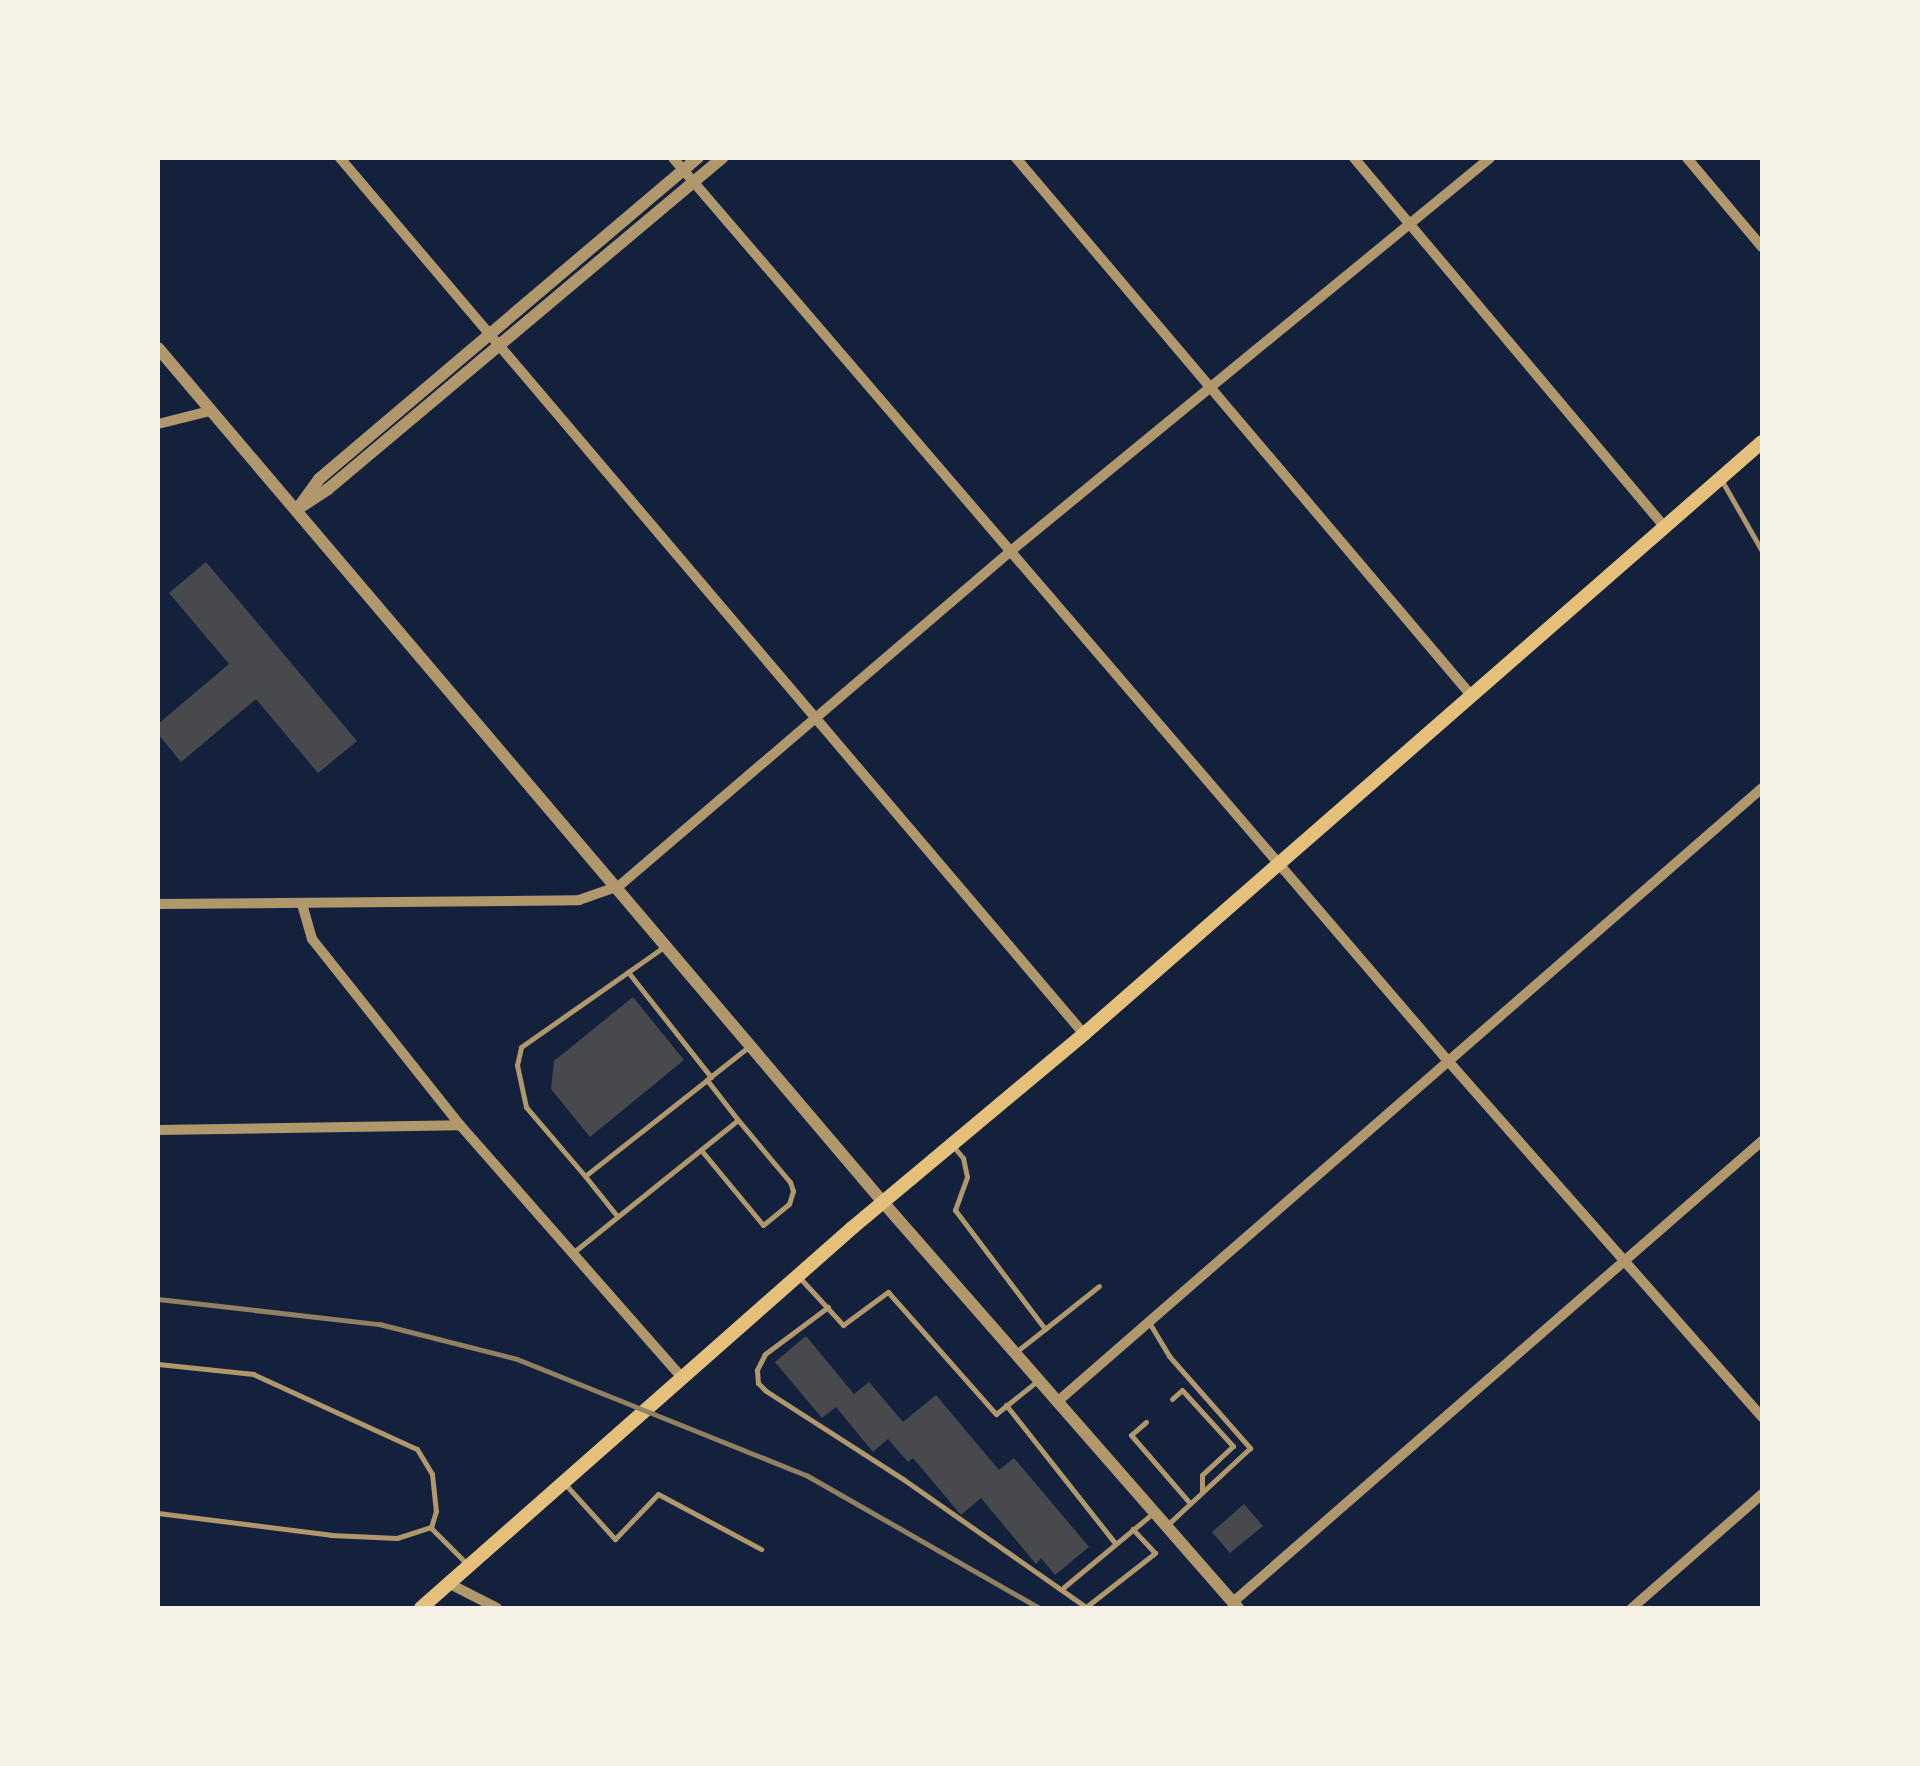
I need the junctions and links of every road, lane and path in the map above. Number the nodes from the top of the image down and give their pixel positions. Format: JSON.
{"nodes":[{"id":1,"x":340,"y":158,"type":"edge"},
{"id":2,"x":673,"y":158,"type":"edge"},
{"id":3,"x":698,"y":158,"type":"edge"},
{"id":4,"x":722,"y":158,"type":"edge"},
{"id":5,"x":1016,"y":158,"type":"edge"},
{"id":6,"x":1354,"y":158,"type":"edge"},
{"id":7,"x":1490,"y":158,"type":"edge"},
{"id":8,"x":1687,"y":158,"type":"edge"},
{"id":9,"x":684,"y":170,"type":"junction"},
{"id":10,"x":694,"y":181,"type":"junction"},
{"id":11,"x":1412,"y":225,"type":"junction"},
{"id":12,"x":1762,"y":246,"type":"edge"},
{"id":13,"x":488,"y":332,"type":"junction"},
{"id":14,"x":500,"y":346,"type":"junction"},
{"id":15,"x":158,"y":348,"type":"edge"},
{"id":16,"x":1212,"y":385,"type":"junction"},
{"id":17,"x":210,"y":411,"type":"junction"},
{"id":18,"x":158,"y":424,"type":"edge"},
{"id":19,"x":1762,"y":442,"type":"edge"},
{"id":20,"x":1721,"y":478,"type":"junction"},
{"id":21,"x":296,"y":510,"type":"junction"},
{"id":22,"x":1665,"y":527,"type":"junction"},
{"id":23,"x":1012,"y":550,"type":"junction"},
{"id":24,"x":1762,"y":551,"type":"edge"},
{"id":25,"x":1471,"y":695,"type":"junction"},
{"id":26,"x":816,"y":718,"type":"junction"},
{"id":27,"x":1762,"y":788,"type":"edge"},
{"id":28,"x":1278,"y":864,"type":"junction"},
{"id":29,"x":619,"y":886,"type":"junction"},
{"id":30,"x":158,"y":904,"type":"edge"},
{"id":31,"x":302,"y":904,"type":"junction"},
{"id":32,"x":668,"y":944,"type":"junction"},
{"id":33,"x":628,"y":972,"type":"junction"},
{"id":34,"x":1084,"y":1034,"type":"junction"},
{"id":35,"x":752,"y":1044,"type":"junction"},
{"id":36,"x":1448,"y":1062,"type":"junction"},
{"id":37,"x":709,"y":1078,"type":"junction"},
{"id":38,"x":738,"y":1120,"type":"junction"},
{"id":39,"x":460,"y":1125,"type":"junction"},
{"id":40,"x":158,"y":1130,"type":"edge"},
{"id":41,"x":1762,"y":1141,"type":"edge"},
{"id":42,"x":952,"y":1144,"type":"junction"},
{"id":43,"x":702,"y":1150,"type":"junction"},
{"id":44,"x":585,"y":1176,"type":"junction"},
{"id":45,"x":882,"y":1201,"type":"junction"},
{"id":46,"x":617,"y":1216,"type":"junction"},
{"id":47,"x":572,"y":1253,"type":"junction"},
{"id":48,"x":1625,"y":1258,"type":"junction"},
{"id":49,"x":798,"y":1277,"type":"junction"},
{"id":50,"x":1100,"y":1286,"type":"dead end"},
{"id":51,"x":828,"y":1306,"type":"junction"},
{"id":52,"x":1148,"y":1322,"type":"junction"},
{"id":53,"x":1045,"y":1329,"type":"junction"},
{"id":54,"x":1014,"y":1352,"type":"junction"},
{"id":55,"x":158,"y":1364,"type":"edge"},
{"id":56,"x":682,"y":1377,"type":"junction"},
{"id":57,"x":1038,"y":1380,"type":"junction"},
{"id":58,"x":1172,"y":1399,"type":"dead end"},
{"id":59,"x":1057,"y":1402,"type":"junction"},
{"id":60,"x":1006,"y":1405,"type":"junction"},
{"id":61,"x":1762,"y":1417,"type":"edge"},
{"id":62,"x":1146,"y":1422,"type":"dead end"},
{"id":63,"x":562,"y":1481,"type":"junction"},
{"id":64,"x":1202,"y":1492,"type":"junction"},
{"id":65,"x":1762,"y":1494,"type":"edge"},
{"id":66,"x":1190,"y":1503,"type":"junction"},
{"id":67,"x":158,"y":1513,"type":"edge"},
{"id":68,"x":1153,"y":1513,"type":"junction"},
{"id":69,"x":1164,"y":1527,"type":"junction"},
{"id":70,"x":430,"y":1528,"type":"junction"},
{"id":71,"x":1133,"y":1528,"type":"junction"},
{"id":72,"x":1115,"y":1543,"type":"junction"},
{"id":73,"x":760,"y":1548,"type":"dead end"},
{"id":74,"x":467,"y":1564,"type":"junction"},
{"id":75,"x":448,"y":1583,"type":"junction"},
{"id":76,"x":1064,"y":1587,"type":"junction"},
{"id":77,"x":1235,"y":1605,"type":"edge"},
{"id":78,"x":1086,"y":1606,"type":"edge"},
{"id":79,"x":422,"y":1608,"type":"edge"},
{"id":80,"x":497,"y":1608,"type":"edge"},
{"id":81,"x":1632,"y":1608,"type":"edge"}],
"edges":[{"from":1,"to":13,"type":"street"},
{"from":2,"to":9,"type":"street"},
{"from":3,"to":9,"type":"street"},
{"from":4,"to":10,"type":"street"},
{"from":5,"to":16,"type":"street"},
{"from":6,"to":11,"type":"street"},
{"from":7,"to":11,"type":"street"},
{"from":8,"to":12,"type":"street"},
{"from":9,"to":10,"type":"street"},
{"from":9,"to":13,"type":"street"},
{"from":10,"to":14,"type":"street"},
{"from":10,"to":23,"type":"street"},
{"from":11,"to":16,"type":"street"},
{"from":11,"to":22,"type":"street"},
{"from":13,"to":14,"type":"street"},
{"from":13,"to":21,"type":"street"},
{"from":14,"to":21,"type":"street"},
{"from":14,"to":26,"type":"street"},
{"from":15,"to":17,"type":"street"},
{"from":16,"to":23,"type":"street"},
{"from":16,"to":25,"type":"street"},
{"from":17,"to":18,"type":"street"},
{"from":17,"to":21,"type":"street"},
{"from":19,"to":20,"type":"main road"},
{"from":20,"to":22,"type":"main road"},
{"from":20,"to":24,"type":"lane"},
{"from":21,"to":29,"type":"street"},
{"from":22,"to":25,"type":"main road"},
{"from":23,"to":26,"type":"street"},
{"from":23,"to":28,"type":"street"},
{"from":25,"to":28,"type":"main road"},
{"from":26,"to":29,"type":"street"},
{"from":26,"to":34,"type":"street"},
{"from":27,"to":36,"type":"street"},
{"from":28,"to":34,"type":"main road"},
{"from":28,"to":36,"type":"street"},
{"from":29,"to":31,"type":"street"},
{"from":29,"to":32,"type":"street"},
{"from":30,"to":31,"type":"street"},
{"from":31,"to":39,"type":"street"},
{"from":32,"to":33,"type":"lane"},
{"from":32,"to":35,"type":"street"},
{"from":33,"to":37,"type":"lane"},
{"from":33,"to":44,"type":"lane"},
{"from":34,"to":42,"type":"main road"},
{"from":35,"to":37,"type":"lane"},
{"from":35,"to":45,"type":"street"},
{"from":36,"to":48,"type":"street"},
{"from":36,"to":52,"type":"street"},
{"from":37,"to":38,"type":"lane"},
{"from":37,"to":44,"type":"lane"},
{"from":38,"to":43,"type":"lane"},
{"from":38,"to":43,"type":"lane"},
{"from":39,"to":40,"type":"street"},
{"from":39,"to":47,"type":"street"},
{"from":41,"to":48,"type":"street"},
{"from":42,"to":45,"type":"main road"},
{"from":42,"to":53,"type":"lane"},
{"from":43,"to":46,"type":"lane"},
{"from":44,"to":46,"type":"lane"},
{"from":45,"to":49,"type":"main road"},
{"from":45,"to":54,"type":"street"},
{"from":46,"to":47,"type":"lane"},
{"from":47,"to":56,"type":"street"},
{"from":48,"to":61,"type":"street"},
{"from":48,"to":77,"type":"street"},
{"from":49,"to":51,"type":"lane"},
{"from":49,"to":56,"type":"main road"},
{"from":50,"to":53,"type":"lane"},
{"from":51,"to":60,"type":"lane"},
{"from":51,"to":76,"type":"lane"},
{"from":52,"to":59,"type":"street"},
{"from":52,"to":64,"type":"lane"},
{"from":53,"to":54,"type":"lane"},
{"from":54,"to":57,"type":"street"},
{"from":55,"to":70,"type":"lane"},
{"from":56,"to":63,"type":"main road"},
{"from":57,"to":59,"type":"street"},
{"from":57,"to":60,"type":"lane"},
{"from":58,"to":64,"type":"lane"},
{"from":59,"to":68,"type":"street"},
{"from":60,"to":72,"type":"lane"},
{"from":62,"to":66,"type":"lane"},
{"from":63,"to":73,"type":"lane"},
{"from":63,"to":74,"type":"main road"},
{"from":64,"to":66,"type":"lane"},
{"from":65,"to":81,"type":"street"},
{"from":66,"to":69,"type":"lane"},
{"from":67,"to":70,"type":"lane"},
{"from":68,"to":69,"type":"street"},
{"from":68,"to":71,"type":"lane"},
{"from":69,"to":77,"type":"street"},
{"from":70,"to":74,"type":"lane"},
{"from":71,"to":72,"type":"lane"},
{"from":71,"to":78,"type":"lane"},
{"from":72,"to":76,"type":"lane"},
{"from":74,"to":75,"type":"main road"},
{"from":75,"to":79,"type":"main road"},
{"from":75,"to":80,"type":"street"},
{"from":76,"to":78,"type":"lane"}]}
